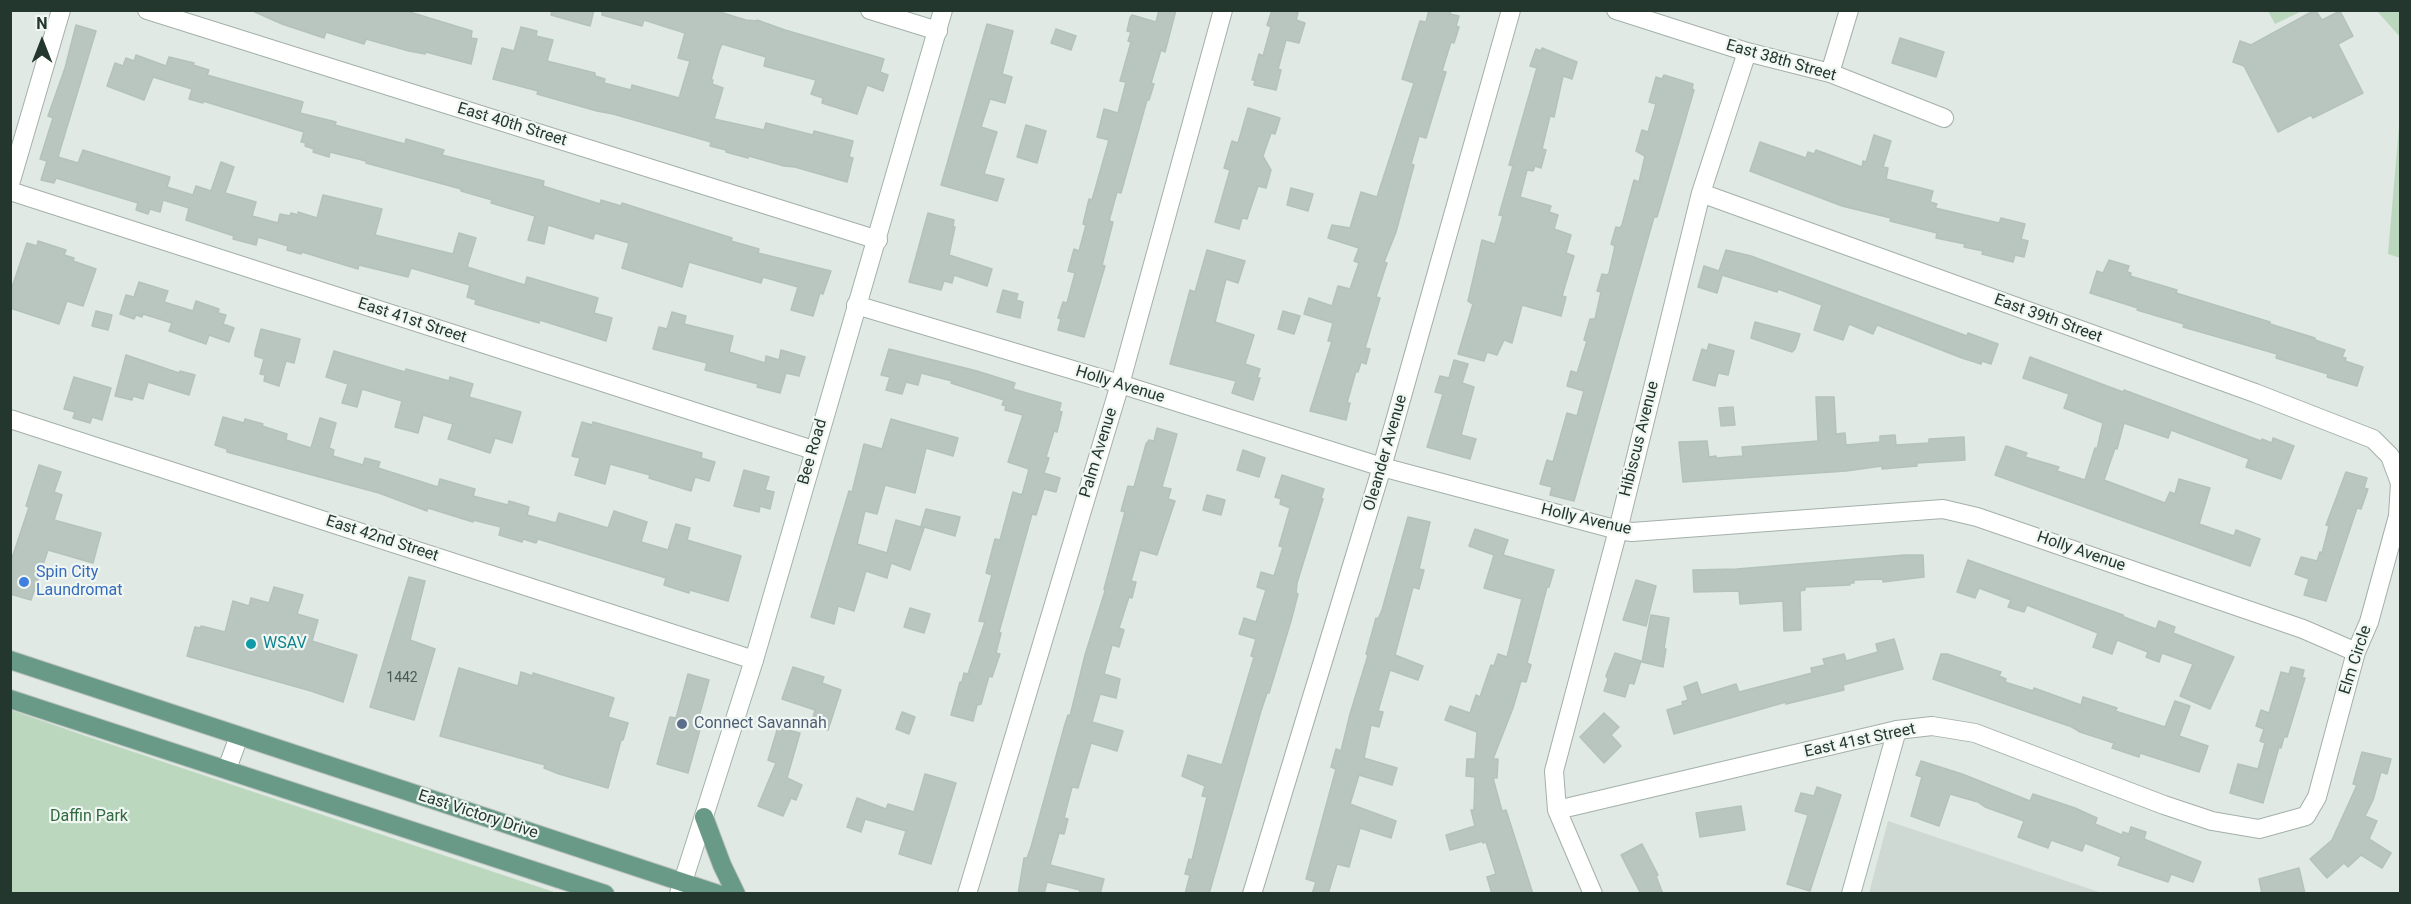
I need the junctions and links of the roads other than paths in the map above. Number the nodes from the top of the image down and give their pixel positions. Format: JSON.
{"nodes":[{"id":1,"x":61,"y":10,"type":"edge"},
{"id":2,"x":147,"y":10,"type":"edge"},
{"id":3,"x":870,"y":10,"type":"edge"},
{"id":4,"x":944,"y":10,"type":"edge"},
{"id":5,"x":1222,"y":10,"type":"edge"},
{"id":6,"x":1511,"y":10,"type":"edge"},
{"id":7,"x":1616,"y":10,"type":"edge"},
{"id":8,"x":1849,"y":10,"type":"edge"},
{"id":9,"x":938,"y":31,"type":"junction"},
{"id":10,"x":1747,"y":52,"type":"junction"},
{"id":11,"x":1830,"y":73,"type":"junction"},
{"id":12,"x":1944,"y":118,"type":"dead end"},
{"id":13,"x":10,"y":184,"type":"edge"},
{"id":14,"x":10,"y":191,"type":"edge"},
{"id":15,"x":1701,"y":193,"type":"junction"},
{"id":16,"x":878,"y":240,"type":"junction"},
{"id":17,"x":856,"y":305,"type":"junction"},
{"id":18,"x":1120,"y":384,"type":"junction"},
{"id":19,"x":10,"y":419,"type":"edge"},
{"id":20,"x":813,"y":450,"type":"junction"},
{"id":21,"x":2390,"y":456,"type":"joint"},
{"id":22,"x":1382,"y":467,"type":"junction"},
{"id":23,"x":1618,"y":530,"type":"junction"},
{"id":24,"x":2356,"y":652,"type":"junction"},
{"id":25,"x":10,"y":660,"type":"edge"},
{"id":26,"x":753,"y":660,"type":"junction"},
{"id":27,"x":10,"y":699,"type":"edge"},
{"id":28,"x":1897,"y":730,"type":"junction"},
{"id":29,"x":238,"y":736,"type":"junction"},
{"id":30,"x":227,"y":769,"type":"junction"},
{"id":31,"x":1557,"y":810,"type":"junction"},
{"id":32,"x":704,"y":817,"type":"junction"},
{"id":33,"x":2259,"y":829,"type":"joint"},
{"id":34,"x":681,"y":888,"type":"edge"},
{"id":35,"x":599,"y":892,"type":"edge"},
{"id":36,"x":718,"y":894,"type":"edge"},
{"id":37,"x":736,"y":894,"type":"edge"},
{"id":38,"x":967,"y":894,"type":"edge"},
{"id":39,"x":1252,"y":894,"type":"edge"},
{"id":40,"x":1593,"y":894,"type":"edge"},
{"id":41,"x":1851,"y":894,"type":"edge"}],
"edges":[{"from":1,"to":13,"type":"street"},
{"from":2,"to":16,"type":"street","name":"East 40th Street"},
{"from":3,"to":9,"type":"street"},
{"from":4,"to":9,"type":"street","name":"Bee Road"},
{"from":5,"to":18,"type":"street","name":"Palm Avenue"},
{"from":6,"to":22,"type":"street","name":"Oleander Avenue"},
{"from":7,"to":10,"type":"street","name":"East 38th Street"},
{"from":8,"to":11,"type":"street"},
{"from":9,"to":16,"type":"street","name":"Bee Road"},
{"from":10,"to":11,"type":"street","name":"East 38th Street"},
{"from":10,"to":15,"type":"street","name":"Hibiscus Avenue"},
{"from":11,"to":12,"type":"street","name":"East 38th Street"},
{"from":14,"to":20,"type":"street","name":"East 41st Street"},
{"from":15,"to":21,"type":"street","name":"East 39th Street"},
{"from":15,"to":23,"type":"street","name":"Hibiscus Avenue"},
{"from":16,"to":17,"type":"street","name":"Bee Road"},
{"from":17,"to":18,"type":"street","name":"Holly Avenue"},
{"from":17,"to":20,"type":"street","name":"Bee Road"},
{"from":18,"to":22,"type":"street","name":"Holly Avenue"},
{"from":18,"to":38,"type":"street","name":"Palm Avenue"},
{"from":19,"to":26,"type":"street","name":"East 42nd Street"},
{"from":20,"to":26,"type":"street","name":"Bee Road"},
{"from":21,"to":24,"type":"street","name":"Elm Circle"},
{"from":22,"to":23,"type":"street","name":"Holly Avenue"},
{"from":22,"to":39,"type":"street","name":"Oleander Avenue"},
{"from":23,"to":24,"type":"street","name":"Holly Avenue"},
{"from":23,"to":31,"type":"street","name":"Hibiscus Avenue"},
{"from":24,"to":33,"type":"street","name":"Elm Circle"},
{"from":25,"to":29,"type":"main road","name":"East Victory Drive"},
{"from":26,"to":32,"type":"street","name":"Bee Road"},
{"from":27,"to":30,"type":"main road","name":"East Victory Drive"},
{"from":28,"to":31,"type":"street","name":"East 41st Street"},
{"from":28,"to":33,"type":"street","name":"East 41st Street"},
{"from":28,"to":41,"type":"street"},
{"from":29,"to":30,"type":"street"},
{"from":29,"to":34,"type":"main road","name":"East Victory Drive"},
{"from":30,"to":35,"type":"main road","name":"East Victory Drive"},
{"from":31,"to":40,"type":"street","name":"Hibiscus Avenue"},
{"from":32,"to":34,"type":"street","name":"Bee Road"},
{"from":32,"to":37,"type":"main road"},
{"from":34,"to":36,"type":"main road","name":"East Victory Drive"}]}
